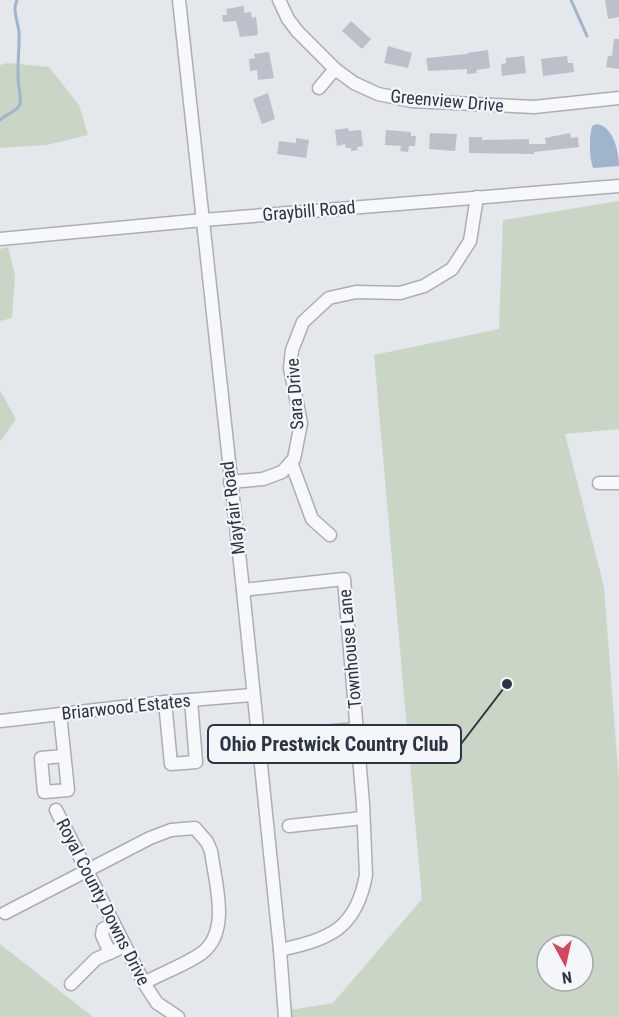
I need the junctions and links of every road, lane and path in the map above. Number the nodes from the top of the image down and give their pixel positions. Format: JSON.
{"nodes":[{"id":1,"x":179,"y":0,"type":"edge"},
{"id":2,"x":279,"y":0,"type":"edge"},
{"id":3,"x":335,"y":69,"type":"junction"},
{"id":4,"x":319,"y":88,"type":"dead end"},
{"id":5,"x":619,"y":98,"type":"edge"},
{"id":6,"x":619,"y":186,"type":"edge"},
{"id":7,"x":477,"y":197,"type":"junction"},
{"id":8,"x":203,"y":220,"type":"junction"},
{"id":9,"x":0,"y":239,"type":"edge"},
{"id":10,"x":291,"y":462,"type":"junction"},
{"id":11,"x":230,"y":483,"type":"junction"},
{"id":12,"x":599,"y":483,"type":"dead end"},
{"id":13,"x":619,"y":483,"type":"edge"},
{"id":14,"x":330,"y":535,"type":"dead end"},
{"id":15,"x":243,"y":590,"type":"junction"},
{"id":16,"x":252,"y":695,"type":"junction"},
{"id":17,"x":191,"y":700,"type":"junction"},
{"id":18,"x":165,"y":702,"type":"junction"},
{"id":19,"x":60,"y":714,"type":"junction"},
{"id":20,"x":0,"y":721,"type":"edge"},
{"id":21,"x":356,"y":729,"type":"junction"},
{"id":22,"x":280,"y":736,"type":"dead end"},
{"id":23,"x":64,"y":756,"type":"dead end"},
{"id":24,"x":56,"y":810,"type":"dead end"},
{"id":25,"x":363,"y":818,"type":"junction"},
{"id":26,"x":289,"y":826,"type":"dead end"},
{"id":27,"x":87,"y":870,"type":"junction"},
{"id":28,"x":5,"y":913,"type":"dead end"},
{"id":29,"x":114,"y":924,"type":"junction"},
{"id":30,"x":124,"y":946,"type":"junction"},
{"id":31,"x":280,"y":950,"type":"junction"},
{"id":32,"x":110,"y":953,"type":"junction"},
{"id":33,"x":144,"y":982,"type":"junction"},
{"id":34,"x":71,"y":984,"type":"dead end"},
{"id":35,"x":178,"y":1017,"type":"edge"},
{"id":36,"x":284,"y":1017,"type":"edge"}],
"edges":[{"from":1,"to":8,"type":"street","name":"Mayfair Road"},
{"from":2,"to":3,"type":"street","name":"Greenview Drive"},
{"from":3,"to":4,"type":"street"},
{"from":3,"to":5,"type":"street","name":"Greenview Drive"},
{"from":6,"to":7,"type":"street","name":"Graybill Road"},
{"from":7,"to":8,"type":"street","name":"Graybill Road"},
{"from":7,"to":10,"type":"street","name":"Sara Drive"},
{"from":8,"to":9,"type":"street","name":"Graybill Road"},
{"from":8,"to":11,"type":"street","name":"Mayfair Road"},
{"from":10,"to":11,"type":"street"},
{"from":10,"to":14,"type":"street"},
{"from":11,"to":15,"type":"street","name":"Mayfair Road"},
{"from":12,"to":13,"type":"street"},
{"from":15,"to":16,"type":"street","name":"Mayfair Road"},
{"from":15,"to":21,"type":"street","name":"Townhouse Lane"},
{"from":16,"to":17,"type":"street","name":"Briarwood Estates"},
{"from":16,"to":31,"type":"street","name":"Mayfair Road"},
{"from":17,"to":18,"type":"street","name":"Briarwood Estates"},
{"from":17,"to":18,"type":"street"},
{"from":18,"to":19,"type":"street","name":"Briarwood Estates"},
{"from":19,"to":20,"type":"street","name":"Briarwood Estates"},
{"from":19,"to":23,"type":"street"},
{"from":21,"to":22,"type":"street"},
{"from":21,"to":25,"type":"street","name":"Townhouse Lane"},
{"from":24,"to":27,"type":"street","name":"Royal County Downs Drive"},
{"from":25,"to":26,"type":"street"},
{"from":25,"to":31,"type":"street","name":"Townhouse Lane"},
{"from":27,"to":28,"type":"street"},
{"from":27,"to":29,"type":"street","name":"Royal County Downs Drive"},
{"from":27,"to":33,"type":"street"},
{"from":29,"to":30,"type":"street","name":"Royal County Downs Drive"},
{"from":29,"to":32,"type":"street"},
{"from":30,"to":32,"type":"street"},
{"from":30,"to":33,"type":"street","name":"Royal County Downs Drive"},
{"from":31,"to":36,"type":"street","name":"Mayfair Road"},
{"from":32,"to":34,"type":"street"},
{"from":33,"to":35,"type":"street","name":"Royal County Downs Drive"}]}
